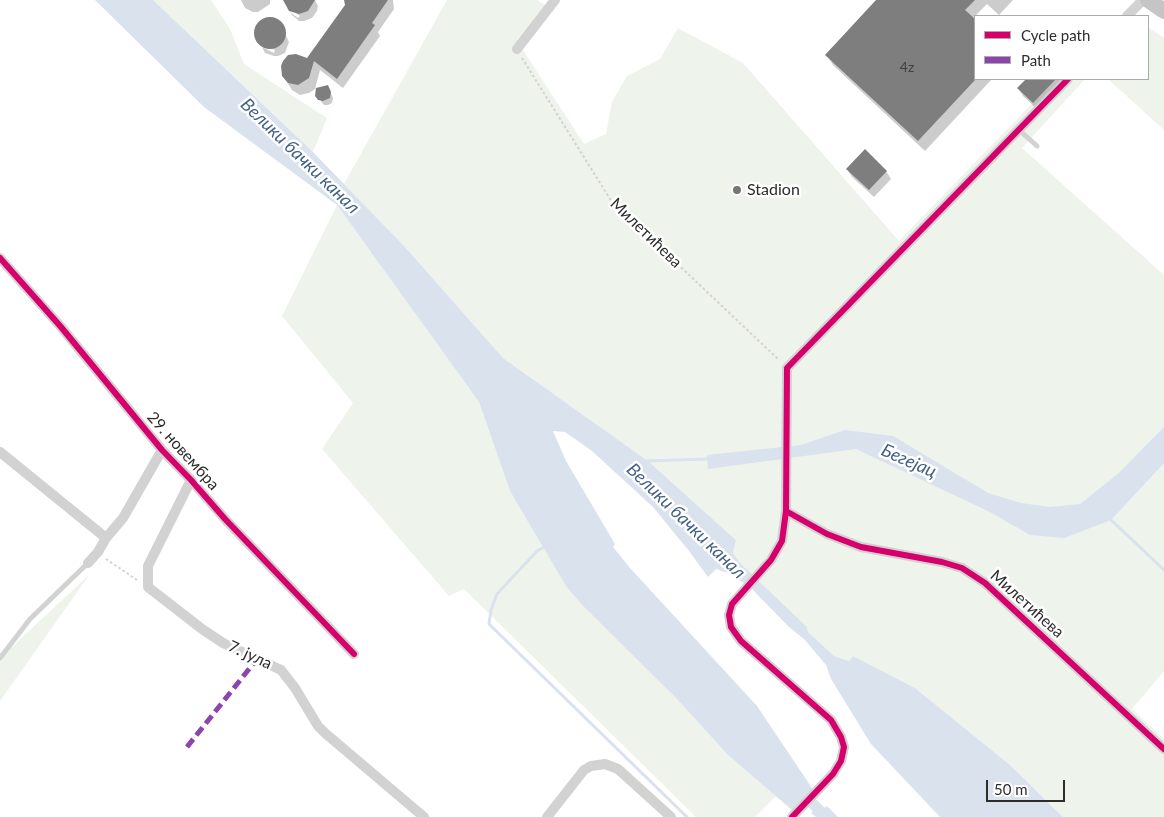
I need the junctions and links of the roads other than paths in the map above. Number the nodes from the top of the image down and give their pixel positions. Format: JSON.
{"nodes":[{"id":1,"x":555,"y":0,"type":"edge"},
{"id":2,"x":1143,"y":0,"type":"edge"},
{"id":3,"x":1148,"y":0,"type":"edge"},
{"id":4,"x":1164,"y":11,"type":"edge"},
{"id":5,"x":1128,"y":15,"type":"edge"},
{"id":6,"x":517,"y":49,"type":"road end"},
{"id":7,"x":1067,"y":80,"type":"edge"},
{"id":8,"x":1019,"y":130,"type":"junction"},
{"id":9,"x":1037,"y":146,"type":"dead end"},
{"id":10,"x":0,"y":258,"type":"edge"},
{"id":11,"x":162,"y":450,"type":"junction"},
{"id":12,"x":0,"y":452,"type":"edge"},
{"id":13,"x":191,"y":480,"type":"junction"},
{"id":14,"x":786,"y":511,"type":"junction"},
{"id":15,"x":106,"y":538,"type":"junction"},
{"id":16,"x":88,"y":564,"type":"joint"},
{"id":17,"x":354,"y":654,"type":"dead end"},
{"id":18,"x":0,"y":658,"type":"edge"},
{"id":19,"x":1164,"y":749,"type":"edge"},
{"id":20,"x":424,"y":817,"type":"edge"},
{"id":21,"x":547,"y":817,"type":"edge"},
{"id":22,"x":671,"y":817,"type":"edge"},
{"id":23,"x":792,"y":817,"type":"edge"}],
"edges":[{"from":1,"to":6,"type":"street"},
{"from":2,"to":5,"type":"street"},
{"from":3,"to":4,"type":"main road"},
{"from":7,"to":8,"type":"street"},
{"from":8,"to":9,"type":"lane"},
{"from":8,"to":14,"type":"street"},
{"from":10,"to":11,"type":"street","name":"29. новембра"},
{"from":11,"to":13,"type":"street","name":"29. новембра"},
{"from":11,"to":15,"type":"street"},
{"from":12,"to":15,"type":"street"},
{"from":13,"to":17,"type":"street","name":"29. новембра"},
{"from":13,"to":20,"type":"street","name":"7. јула"},
{"from":14,"to":19,"type":"street","name":"Милетићева"},
{"from":14,"to":23,"type":"street"},
{"from":15,"to":16,"type":"street"},
{"from":16,"to":18,"type":"lane"},
{"from":21,"to":22,"type":"street"}]}
